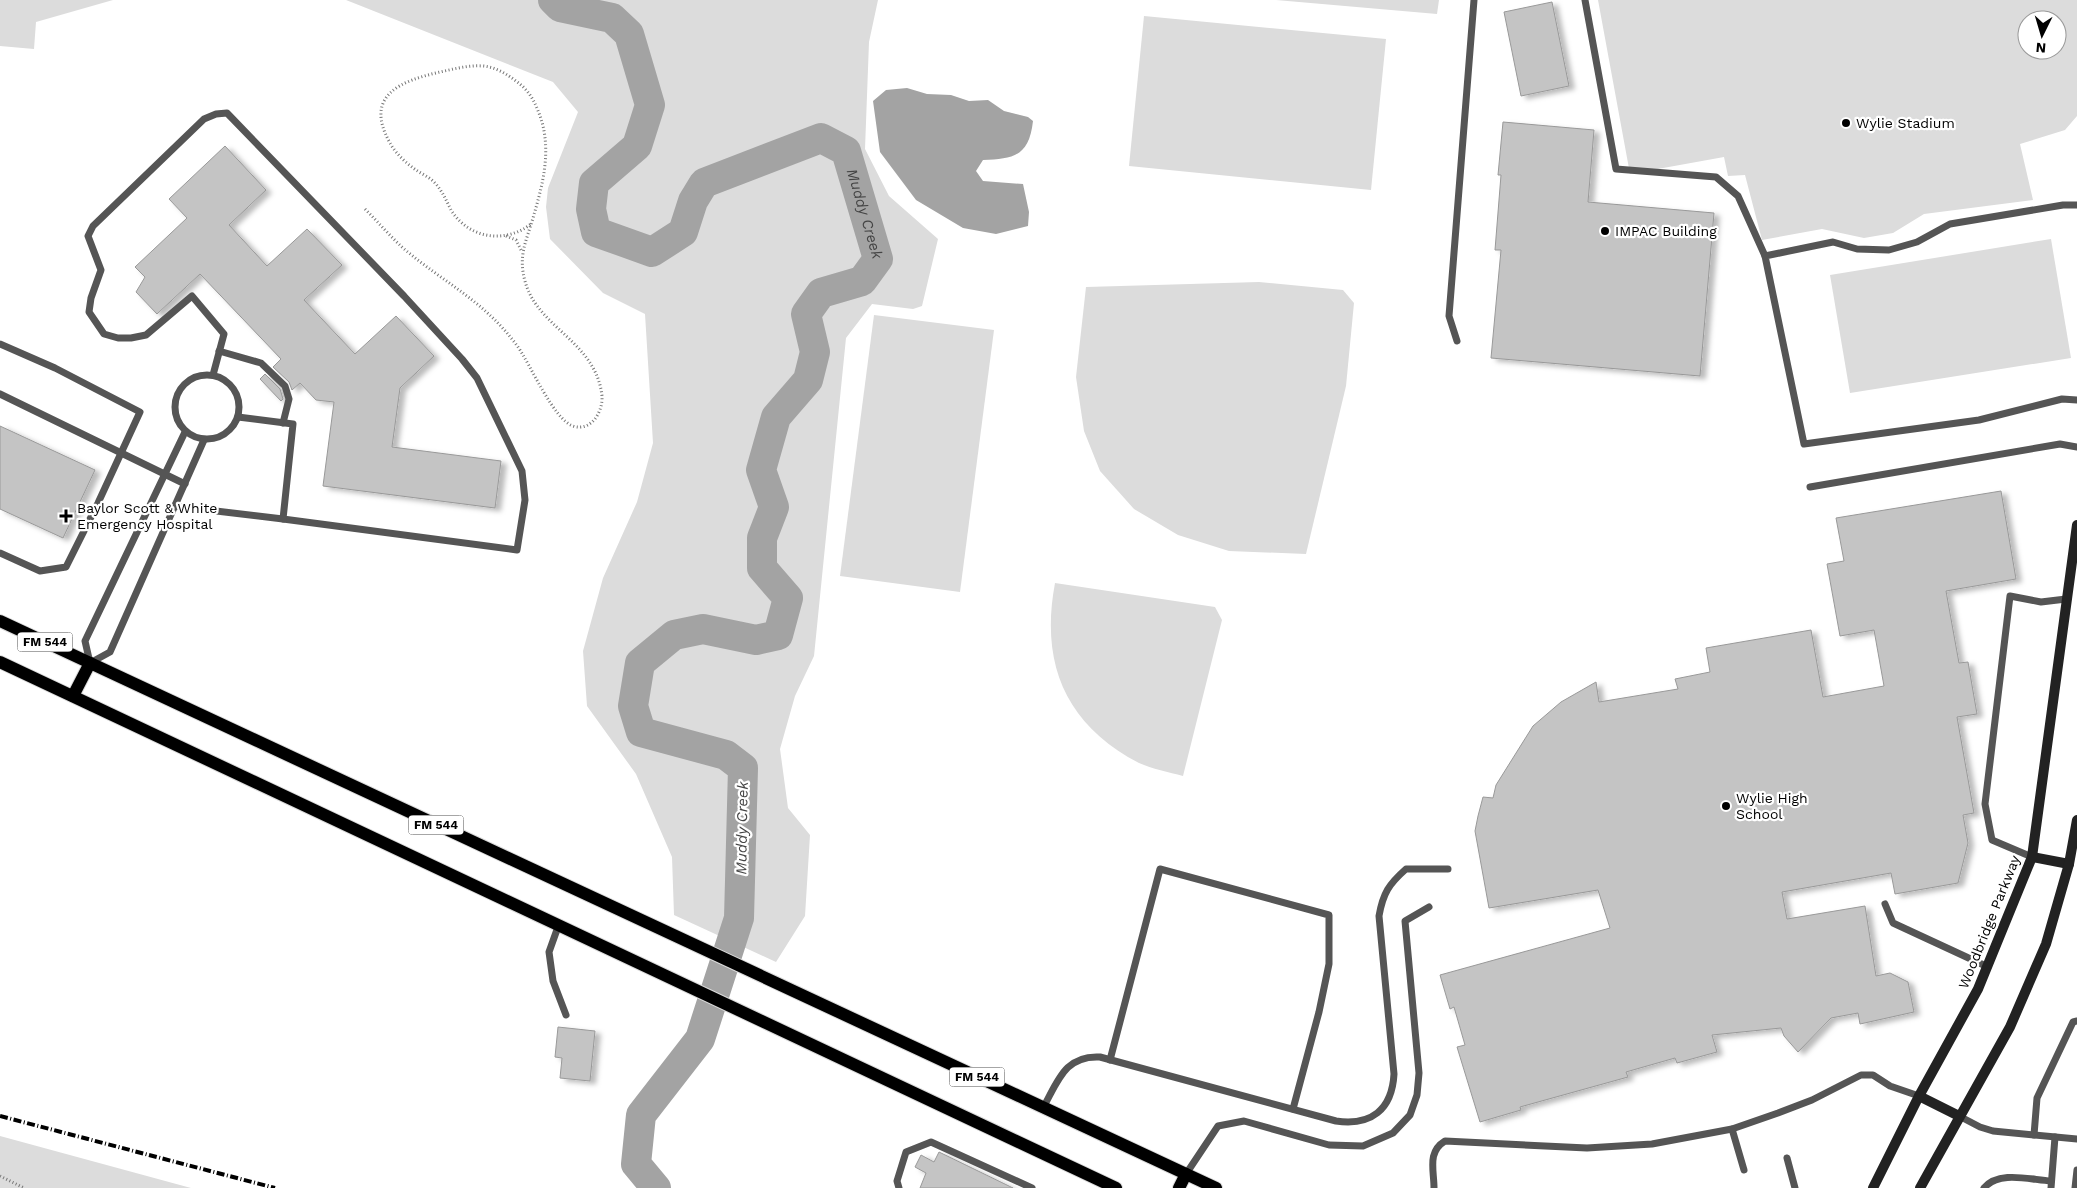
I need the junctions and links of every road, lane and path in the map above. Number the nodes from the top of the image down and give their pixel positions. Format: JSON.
{"nodes":[{"id":1,"x":1474,"y":0,"type":"edge"},
{"id":2,"x":1585,"y":0,"type":"edge"},
{"id":3,"x":2077,"y":205,"type":"edge"},
{"id":4,"x":365,"y":209,"type":"dead end"},
{"id":5,"x":531,"y":224,"type":"junction"},
{"id":6,"x":506,"y":236,"type":"junction"},
{"id":7,"x":522,"y":252,"type":"junction"},
{"id":8,"x":1765,"y":256,"type":"junction"},
{"id":9,"x":1457,"y":341,"type":"dead end"},
{"id":10,"x":0,"y":344,"type":"edge"},
{"id":11,"x":219,"y":351,"type":"junction"},
{"id":12,"x":213,"y":375,"type":"junction"},
{"id":13,"x":0,"y":394,"type":"edge"},
{"id":14,"x":2077,"y":400,"type":"edge"},
{"id":15,"x":238,"y":417,"type":"junction"},
{"id":16,"x":283,"y":423,"type":"junction"},
{"id":17,"x":185,"y":432,"type":"junction"},
{"id":18,"x":204,"y":440,"type":"junction"},
{"id":19,"x":2077,"y":446,"type":"edge"},
{"id":20,"x":120,"y":452,"type":"junction"},
{"id":21,"x":165,"y":474,"type":"junction"},
{"id":22,"x":185,"y":484,"type":"junction"},
{"id":23,"x":1810,"y":487,"type":"dead end"},
{"id":24,"x":174,"y":506,"type":"junction"},
{"id":25,"x":282,"y":519,"type":"junction"},
{"id":26,"x":2077,"y":525,"type":"edge"},
{"id":27,"x":0,"y":553,"type":"edge"},
{"id":28,"x":2066,"y":599,"type":"junction"},
{"id":29,"x":2077,"y":600,"type":"edge"},
{"id":30,"x":0,"y":621,"type":"edge"},
{"id":31,"x":0,"y":662,"type":"edge"},
{"id":32,"x":90,"y":663,"type":"junction"},
{"id":33,"x":73,"y":696,"type":"junction"},
{"id":34,"x":2077,"y":820,"type":"edge"},
{"id":35,"x":2032,"y":857,"type":"junction"},
{"id":36,"x":2073,"y":864,"type":"edge"},
{"id":37,"x":1448,"y":869,"type":"dead end"},
{"id":38,"x":1885,"y":904,"type":"dead end"},
{"id":39,"x":1429,"y":907,"type":"dead end"},
{"id":40,"x":559,"y":924,"type":"junction"},
{"id":41,"x":1988,"y":967,"type":"junction"},
{"id":42,"x":566,"y":1015,"type":"dead end"},
{"id":43,"x":2077,"y":1021,"type":"edge"},
{"id":44,"x":1110,"y":1060,"type":"junction"},
{"id":45,"x":1918,"y":1096,"type":"junction"},
{"id":46,"x":1043,"y":1108,"type":"junction"},
{"id":47,"x":1293,"y":1110,"type":"junction"},
{"id":48,"x":1959,"y":1116,"type":"junction"},
{"id":49,"x":1732,"y":1129,"type":"junction"},
{"id":50,"x":2034,"y":1135,"type":"junction"},
{"id":51,"x":2055,"y":1137,"type":"junction"},
{"id":52,"x":2077,"y":1139,"type":"edge"},
{"id":53,"x":1787,"y":1158,"type":"dead end"},
{"id":54,"x":1744,"y":1170,"type":"dead end"},
{"id":55,"x":2077,"y":1170,"type":"edge"},
{"id":56,"x":1186,"y":1174,"type":"junction"},
{"id":57,"x":0,"y":1176,"type":"edge"},
{"id":58,"x":2051,"y":1185,"type":"edge"},
{"id":59,"x":24,"y":1188,"type":"edge"},
{"id":60,"x":899,"y":1188,"type":"edge"},
{"id":61,"x":1032,"y":1188,"type":"edge"},
{"id":62,"x":1116,"y":1188,"type":"edge"},
{"id":63,"x":1179,"y":1188,"type":"edge"},
{"id":64,"x":1216,"y":1188,"type":"edge"},
{"id":65,"x":1434,"y":1188,"type":"edge"},
{"id":66,"x":1795,"y":1188,"type":"edge"},
{"id":67,"x":1873,"y":1188,"type":"edge"},
{"id":68,"x":1920,"y":1188,"type":"edge"},
{"id":69,"x":1984,"y":1188,"type":"edge"},
{"id":70,"x":2075,"y":1188,"type":"edge"}],
"edges":[{"from":1,"to":9,"type":"lane"},
{"from":2,"to":8,"type":"lane"},
{"from":3,"to":8,"type":"lane"},
{"from":4,"to":7,"type":"path"},
{"from":5,"to":6,"type":"path"},
{"from":5,"to":6,"type":"path"},
{"from":5,"to":7,"type":"path"},
{"from":6,"to":7,"type":"path"},
{"from":8,"to":14,"type":"lane"},
{"from":10,"to":20,"type":"lane"},
{"from":11,"to":12,"type":"lane"},
{"from":11,"to":16,"type":"lane"},
{"from":11,"to":25,"type":"lane"},
{"from":12,"to":15,"type":"lane"},
{"from":12,"to":17,"type":"lane"},
{"from":13,"to":20,"type":"lane"},
{"from":15,"to":16,"type":"lane"},
{"from":15,"to":18,"type":"lane"},
{"from":16,"to":25,"type":"lane"},
{"from":17,"to":18,"type":"lane"},
{"from":17,"to":21,"type":"lane"},
{"from":18,"to":22,"type":"lane"},
{"from":19,"to":23,"type":"lane"},
{"from":20,"to":21,"type":"lane"},
{"from":20,"to":27,"type":"lane"},
{"from":21,"to":22,"type":"lane"},
{"from":21,"to":32,"type":"lane"},
{"from":22,"to":24,"type":"lane"},
{"from":24,"to":25,"type":"lane"},
{"from":24,"to":32,"type":"lane"},
{"from":26,"to":28,"type":"main road","name":"Woodbridge Parkway"},
{"from":28,"to":29,"type":"main road"},
{"from":28,"to":35,"type":"main road","name":"Woodbridge Parkway"},
{"from":28,"to":35,"type":"lane"},
{"from":30,"to":32,"type":"main road","name":"FM 544","number":"FM 544"},
{"from":31,"to":33,"type":"main road","name":"FM 544","number":"FM 544"},
{"from":32,"to":33,"type":"main road"},
{"from":32,"to":46,"type":"main road","name":"FM 544","number":"FM 544"},
{"from":33,"to":40,"type":"main road","name":"FM 544","number":"FM 544"},
{"from":34,"to":36,"type":"main road"},
{"from":35,"to":36,"type":"main road"},
{"from":35,"to":41,"type":"main road","name":"Woodbridge Parkway"},
{"from":36,"to":48,"type":"main road"},
{"from":37,"to":47,"type":"lane"},
{"from":38,"to":41,"type":"lane"},
{"from":39,"to":56,"type":"lane"},
{"from":40,"to":42,"type":"lane"},
{"from":40,"to":62,"type":"main road","name":"FM 544","number":"FM 544"},
{"from":41,"to":45,"type":"main road","name":"Woodbridge Parkway"},
{"from":43,"to":50,"type":"lane"},
{"from":44,"to":46,"type":"lane"},
{"from":44,"to":47,"type":"lane"},
{"from":44,"to":47,"type":"lane"},
{"from":45,"to":48,"type":"main road"},
{"from":45,"to":49,"type":"lane"},
{"from":45,"to":67,"type":"main road","name":"Woodbridge Parkway"},
{"from":46,"to":56,"type":"main road","name":"FM 544","number":"FM 544"},
{"from":48,"to":50,"type":"lane"},
{"from":48,"to":68,"type":"main road"},
{"from":49,"to":54,"type":"lane"},
{"from":49,"to":65,"type":"lane"},
{"from":50,"to":51,"type":"lane"},
{"from":51,"to":52,"type":"lane"},
{"from":51,"to":58,"type":"lane"},
{"from":53,"to":66,"type":"lane"},
{"from":55,"to":70,"type":"lane"},
{"from":56,"to":63,"type":"main road"},
{"from":56,"to":64,"type":"main road","name":"FM 544","number":"FM 544"},
{"from":57,"to":59,"type":"path"},
{"from":58,"to":69,"type":"lane"},
{"from":60,"to":61,"type":"lane"}]}
